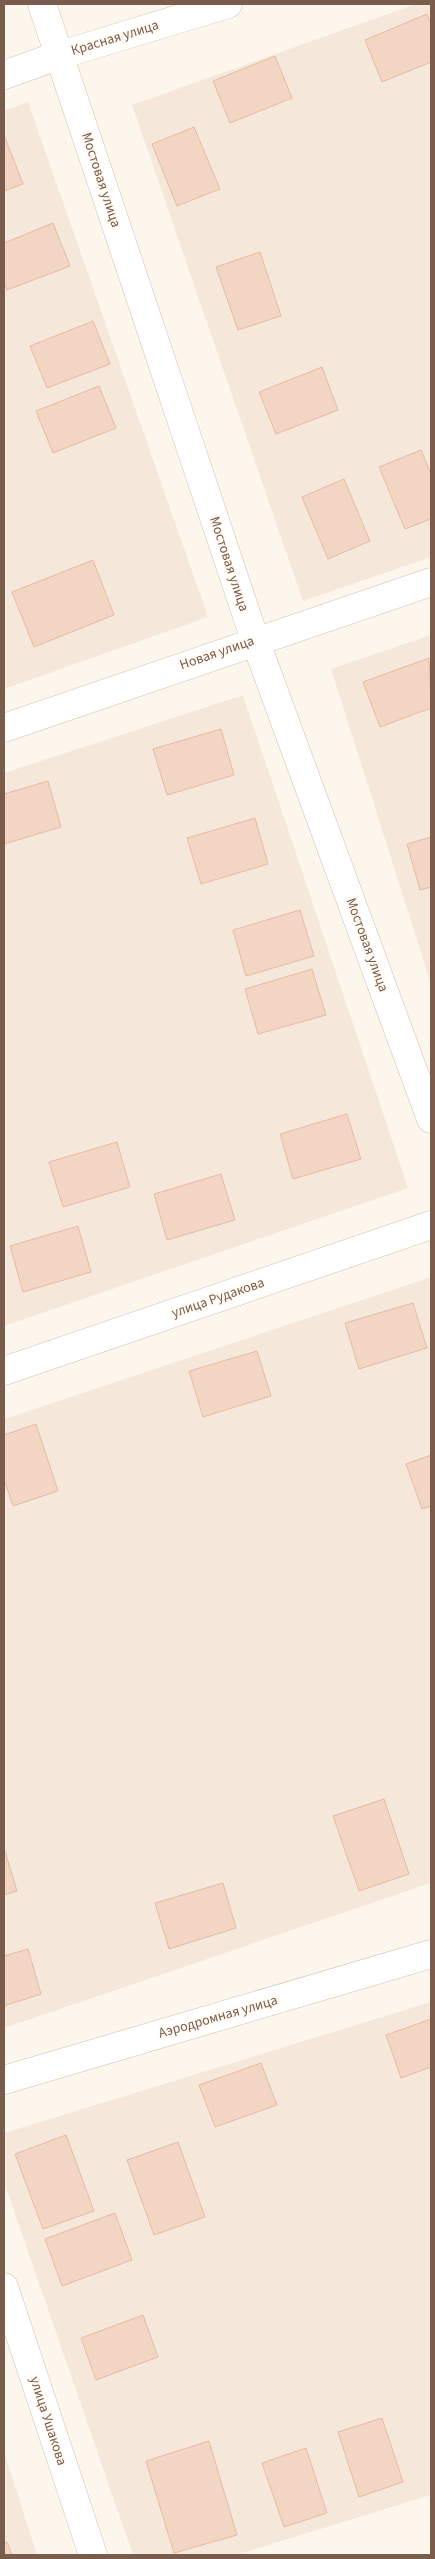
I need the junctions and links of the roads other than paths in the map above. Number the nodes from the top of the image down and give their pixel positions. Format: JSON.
{"nodes":[{"id":1,"x":42,"y":4,"type":"edge"},
{"id":2,"x":228,"y":4,"type":"edge"},
{"id":3,"x":60,"y":55,"type":"junction"},
{"id":4,"x":4,"y":75,"type":"edge"},
{"id":5,"x":431,"y":582,"type":"edge"},
{"id":6,"x":255,"y":640,"type":"junction"},
{"id":7,"x":4,"y":728,"type":"edge"},
{"id":8,"x":431,"y":1119,"type":"edge"},
{"id":9,"x":431,"y":1225,"type":"edge"},
{"id":10,"x":4,"y":1371,"type":"edge"},
{"id":11,"x":431,"y":1954,"type":"edge"},
{"id":12,"x":4,"y":2080,"type":"edge"},
{"id":13,"x":4,"y":2287,"type":"edge"},
{"id":14,"x":93,"y":2555,"type":"edge"}],
"edges":[{"from":1,"to":3,"type":"street","name":"Мостовая улица"},
{"from":2,"to":3,"type":"street","name":"Красная улица"},
{"from":3,"to":4,"type":"street","name":"Красная улица"},
{"from":3,"to":6,"type":"street","name":"Мостовая улица"},
{"from":5,"to":6,"type":"street","name":"Новая улица"},
{"from":6,"to":7,"type":"street","name":"Новая улица"},
{"from":6,"to":8,"type":"street","name":"Мостовая улица"},
{"from":9,"to":10,"type":"street","name":"улица Рудакова"},
{"from":11,"to":12,"type":"street","name":"Аэродромная улица"},
{"from":13,"to":14,"type":"street","name":"улица Ушакова"}]}
